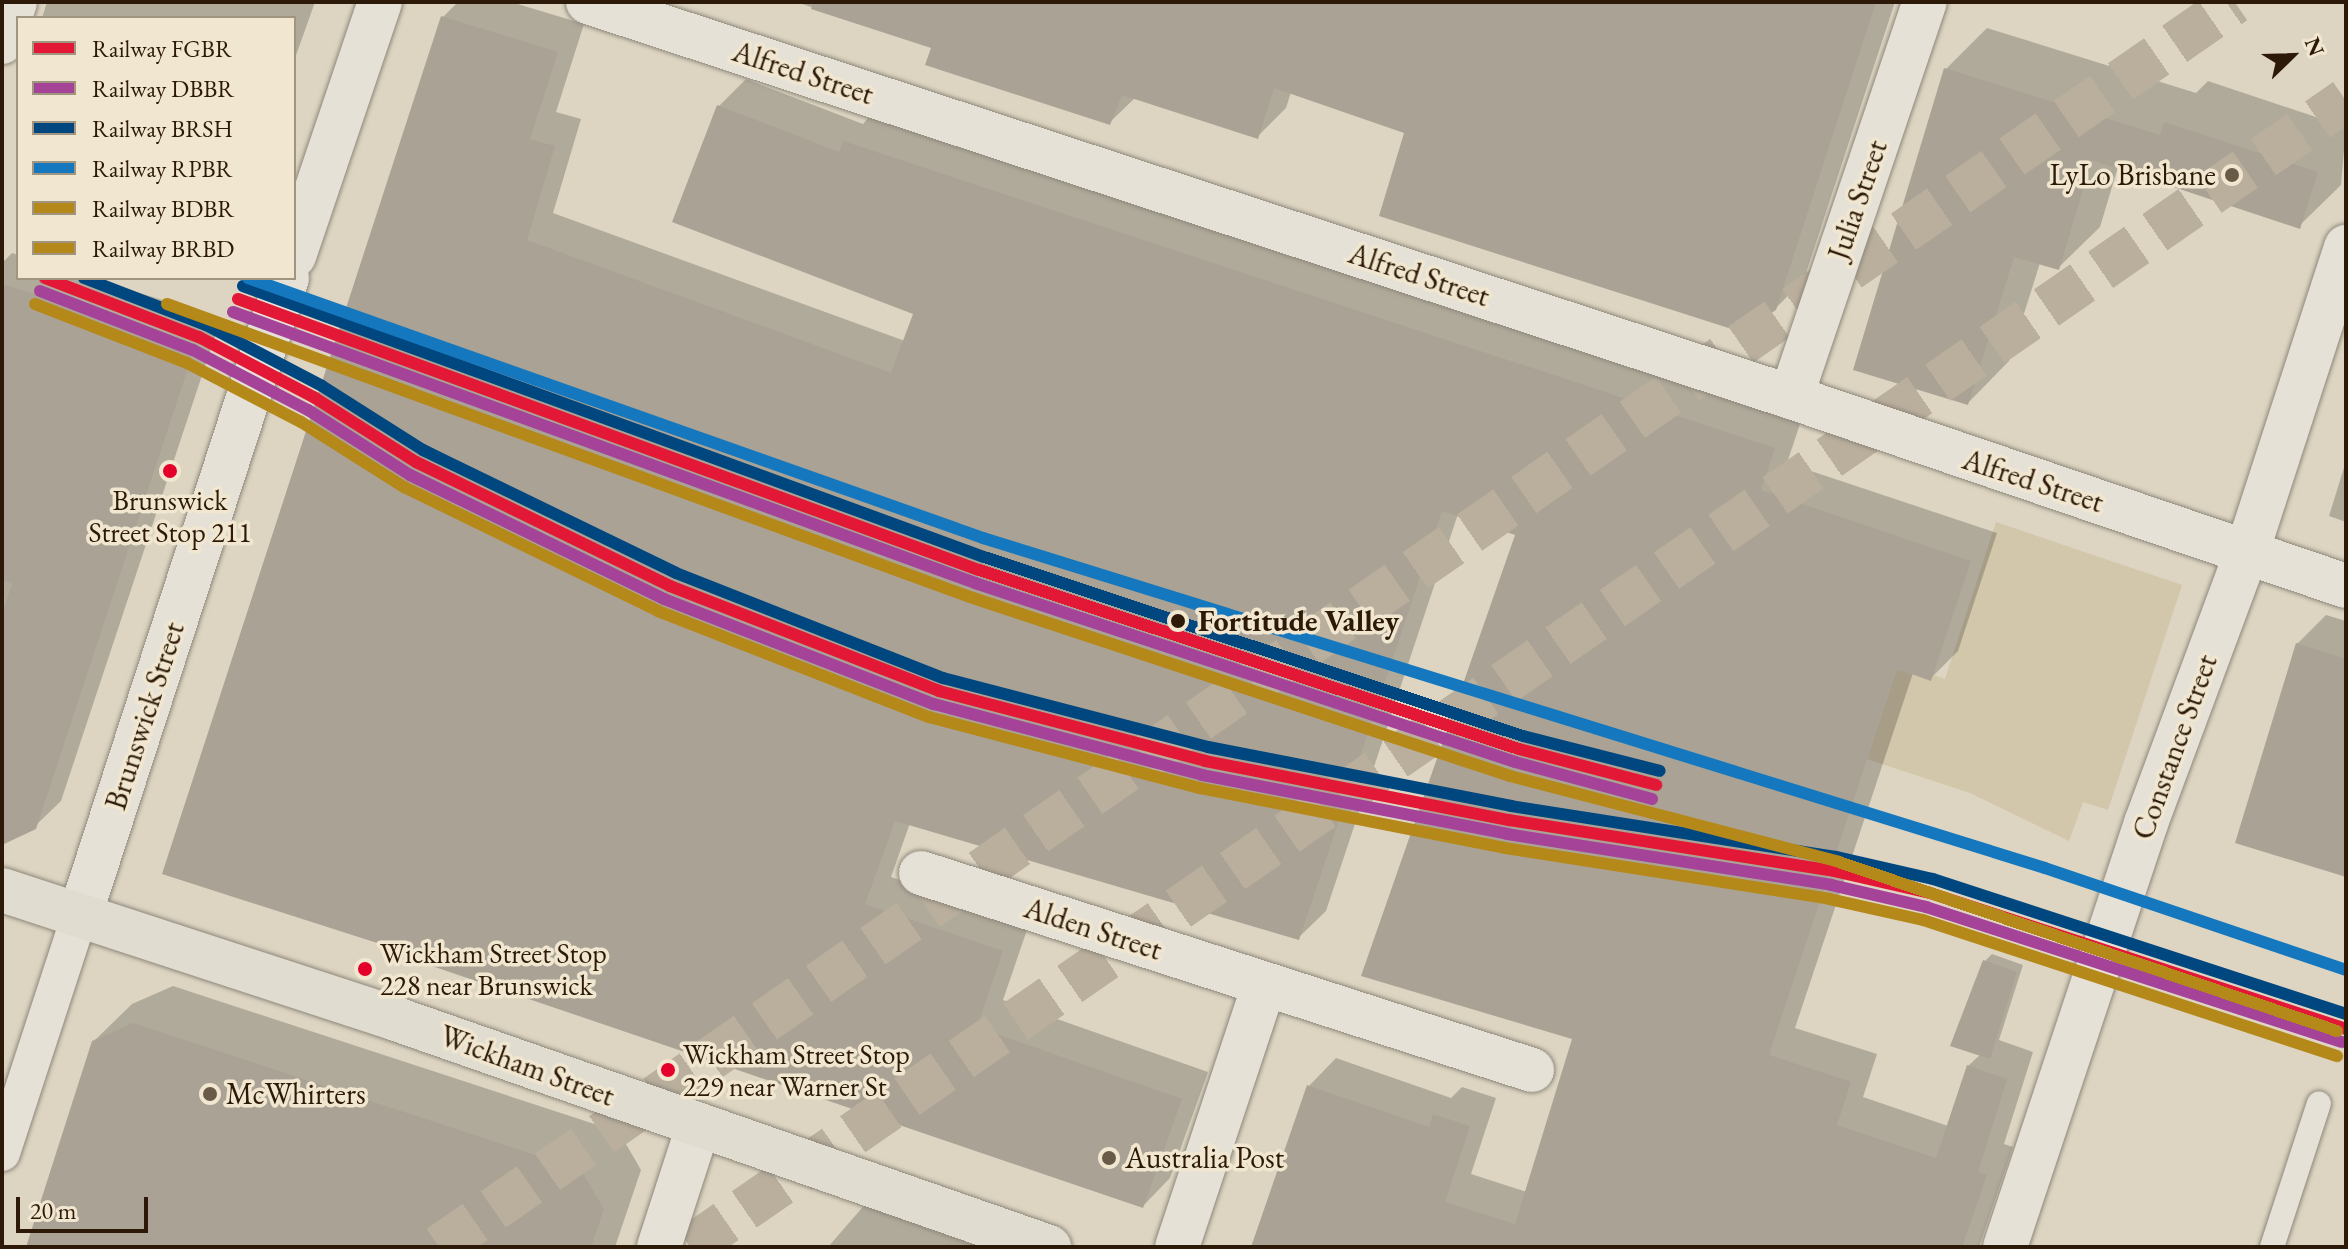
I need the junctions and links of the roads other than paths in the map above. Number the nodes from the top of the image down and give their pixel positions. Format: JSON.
{"nodes":[{"id":1,"x":15,"y":2,"type":"edge"},
{"id":2,"x":380,"y":2,"type":"edge"},
{"id":3,"x":588,"y":2,"type":"edge"},
{"id":4,"x":1925,"y":2,"type":"edge"},
{"id":5,"x":2,"y":42,"type":"edge"},
{"id":6,"x":2346,"y":247,"type":"edge"},
{"id":7,"x":296,"y":250,"type":"edge"},
{"id":8,"x":286,"y":280,"type":"edge"},
{"id":9,"x":1791,"y":397,"type":"junction"},
{"id":10,"x":2247,"y":552,"type":"junction"},
{"id":11,"x":2346,"y":586,"type":"edge"},
{"id":12,"x":921,"y":873,"type":"dead end"},
{"id":13,"x":2,"y":890,"type":"edge"},
{"id":14,"x":80,"y":915,"type":"junction"},
{"id":15,"x":1264,"y":985,"type":"junction"},
{"id":16,"x":1532,"y":1070,"type":"dead end"},
{"id":17,"x":2319,"y":1103,"type":"dead end"},
{"id":18,"x":698,"y":1127,"type":"junction"},
{"id":19,"x":2,"y":1153,"type":"edge"},
{"id":20,"x":659,"y":1247,"type":"edge"},
{"id":21,"x":1049,"y":1247,"type":"edge"},
{"id":22,"x":1177,"y":1247,"type":"edge"},
{"id":23,"x":2005,"y":1247,"type":"edge"},
{"id":24,"x":2272,"y":1247,"type":"edge"}],
"edges":[{"from":1,"to":5,"type":"street"},
{"from":2,"to":7,"type":"street"},
{"from":3,"to":9,"type":"street","name":"Alfred Street"},
{"from":4,"to":9,"type":"street","name":"Julia Street"},
{"from":6,"to":10,"type":"street","name":"Constance Street"},
{"from":8,"to":14,"type":"street","name":"Brunswick Street"},
{"from":9,"to":10,"type":"street","name":"Alfred Street"},
{"from":10,"to":11,"type":"street","name":"Alfred Street"},
{"from":10,"to":23,"type":"street","name":"Constance Street"},
{"from":12,"to":15,"type":"street","name":"Alden Street"},
{"from":13,"to":14,"type":"main road","name":"Wickham Street"},
{"from":14,"to":18,"type":"main road","name":"Wickham Street"},
{"from":14,"to":19,"type":"street","name":"Brunswick Street"},
{"from":15,"to":16,"type":"street","name":"Alden Street"},
{"from":15,"to":22,"type":"street"},
{"from":17,"to":24,"type":"lane"},
{"from":18,"to":20,"type":"street"},
{"from":18,"to":21,"type":"main road","name":"Wickham Street"}]}
